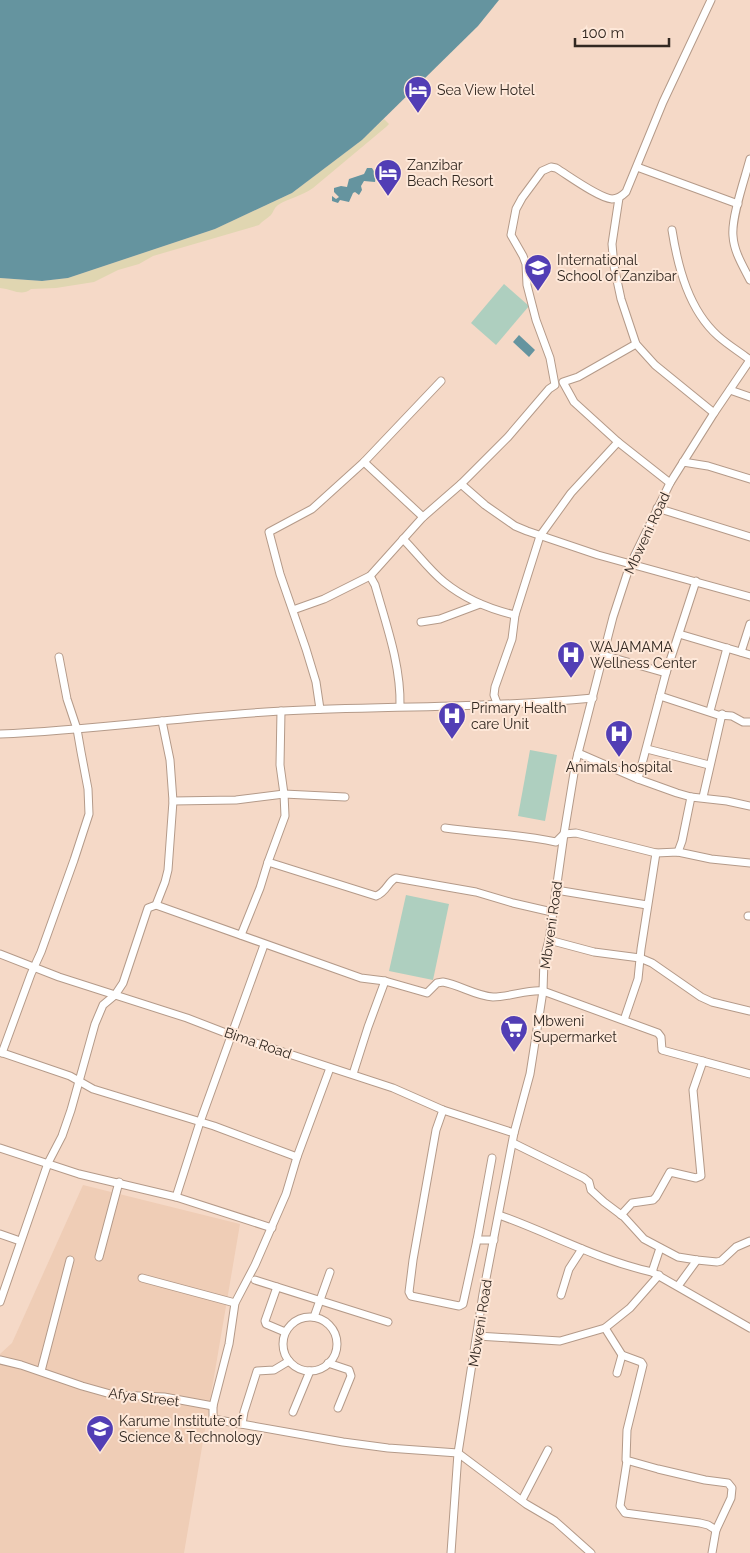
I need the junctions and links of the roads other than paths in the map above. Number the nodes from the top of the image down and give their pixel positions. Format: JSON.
{"nodes":[{"id":1,"x":711,"y":0,"type":"edge"},
{"id":2,"x":750,"y":159,"type":"edge"},
{"id":3,"x":637,"y":167,"type":"junction"},
{"id":4,"x":619,"y":198,"type":"junction"},
{"id":5,"x":738,"y":204,"type":"junction"},
{"id":6,"x":672,"y":230,"type":"dead end"},
{"id":7,"x":750,"y":280,"type":"edge"},
{"id":8,"x":636,"y":344,"type":"junction"},
{"id":9,"x":750,"y":360,"type":"edge"},
{"id":10,"x":441,"y":381,"type":"dead end"},
{"id":11,"x":559,"y":384,"type":"junction"},
{"id":12,"x":730,"y":390,"type":"junction"},
{"id":13,"x":750,"y":397,"type":"edge"},
{"id":14,"x":714,"y":413,"type":"junction"},
{"id":15,"x":618,"y":442,"type":"junction"},
{"id":16,"x":364,"y":462,"type":"junction"},
{"id":17,"x":683,"y":462,"type":"junction"},
{"id":18,"x":750,"y":479,"type":"edge"},
{"id":19,"x":670,"y":483,"type":"junction"},
{"id":20,"x":461,"y":484,"type":"junction"},
{"id":21,"x":657,"y":508,"type":"junction"},
{"id":22,"x":423,"y":517,"type":"junction"},
{"id":23,"x":540,"y":536,"type":"junction"},
{"id":24,"x":750,"y":537,"type":"edge"},
{"id":25,"x":404,"y":540,"type":"junction"},
{"id":26,"x":630,"y":565,"type":"junction"},
{"id":27,"x":370,"y":576,"type":"junction"},
{"id":28,"x":696,"y":581,"type":"junction"},
{"id":29,"x":750,"y":597,"type":"edge"},
{"id":30,"x":480,"y":604,"type":"junction"},
{"id":31,"x":293,"y":610,"type":"junction"},
{"id":32,"x":515,"y":616,"type":"junction"},
{"id":33,"x":421,"y":622,"type":"dead end"},
{"id":34,"x":750,"y":624,"type":"edge"},
{"id":35,"x":679,"y":634,"type":"junction"},
{"id":36,"x":728,"y":648,"type":"junction"},
{"id":37,"x":741,"y":652,"type":"junction"},
{"id":38,"x":603,"y":655,"type":"junction"},
{"id":39,"x":750,"y":655,"type":"edge"},
{"id":40,"x":59,"y":656,"type":"dead end"},
{"id":41,"x":666,"y":673,"type":"junction"},
{"id":42,"x":660,"y":696,"type":"junction"},
{"id":43,"x":593,"y":698,"type":"junction"},
{"id":44,"x":497,"y":703,"type":"junction"},
{"id":45,"x":400,"y":706,"type":"junction"},
{"id":46,"x":320,"y":710,"type":"junction"},
{"id":47,"x":281,"y":711,"type":"junction"},
{"id":48,"x":710,"y":711,"type":"junction"},
{"id":49,"x":722,"y":714,"type":"junction"},
{"id":50,"x":162,"y":720,"type":"junction"},
{"id":51,"x":750,"y":722,"type":"edge"},
{"id":52,"x":77,"y":729,"type":"junction"},
{"id":53,"x":0,"y":734,"type":"edge"},
{"id":54,"x":647,"y":749,"type":"junction"},
{"id":55,"x":578,"y":753,"type":"junction"},
{"id":56,"x":709,"y":765,"type":"junction"},
{"id":57,"x":638,"y":779,"type":"junction"},
{"id":58,"x":284,"y":794,"type":"junction"},
{"id":59,"x":345,"y":797,"type":"dead end"},
{"id":60,"x":691,"y":797,"type":"junction"},
{"id":61,"x":703,"y":797,"type":"junction"},
{"id":62,"x":173,"y":801,"type":"junction"},
{"id":63,"x":750,"y":806,"type":"edge"},
{"id":64,"x":445,"y":828,"type":"dead end"},
{"id":65,"x":564,"y":834,"type":"junction"},
{"id":66,"x":678,"y":852,"type":"junction"},
{"id":67,"x":656,"y":853,"type":"junction"},
{"id":68,"x":268,"y":862,"type":"junction"},
{"id":69,"x":750,"y":863,"type":"edge"},
{"id":70,"x":556,"y":890,"type":"junction"},
{"id":71,"x":156,"y":905,"type":"junction"},
{"id":72,"x":647,"y":905,"type":"junction"},
{"id":73,"x":552,"y":912,"type":"junction"},
{"id":74,"x":241,"y":935,"type":"junction"},
{"id":75,"x":549,"y":940,"type":"junction"},
{"id":76,"x":264,"y":945,"type":"junction"},
{"id":77,"x":0,"y":954,"type":"edge"},
{"id":78,"x":640,"y":958,"type":"junction"},
{"id":79,"x":34,"y":967,"type":"junction"},
{"id":80,"x":385,"y":981,"type":"junction"},
{"id":81,"x":543,"y":991,"type":"junction"},
{"id":82,"x":115,"y":995,"type":"junction"},
{"id":83,"x":750,"y":1011,"type":"edge"},
{"id":84,"x":624,"y":1020,"type":"junction"},
{"id":85,"x":231,"y":1034,"type":"junction"},
{"id":86,"x":1,"y":1052,"type":"edge"},
{"id":87,"x":703,"y":1061,"type":"junction"},
{"id":88,"x":330,"y":1068,"type":"junction"},
{"id":89,"x":353,"y":1074,"type":"junction"},
{"id":90,"x":750,"y":1074,"type":"edge"},
{"id":91,"x":80,"y":1082,"type":"junction"},
{"id":92,"x":443,"y":1110,"type":"junction"},
{"id":93,"x":200,"y":1122,"type":"junction"},
{"id":94,"x":514,"y":1133,"type":"junction"},
{"id":95,"x":513,"y":1143,"type":"junction"},
{"id":96,"x":0,"y":1148,"type":"edge"},
{"id":97,"x":297,"y":1157,"type":"junction"},
{"id":98,"x":492,"y":1158,"type":"dead end"},
{"id":99,"x":48,"y":1164,"type":"junction"},
{"id":100,"x":119,"y":1182,"type":"junction"},
{"id":101,"x":176,"y":1197,"type":"junction"},
{"id":102,"x":499,"y":1215,"type":"junction"},
{"id":103,"x":621,"y":1215,"type":"junction"},
{"id":104,"x":272,"y":1228,"type":"junction"},
{"id":105,"x":0,"y":1234,"type":"edge"},
{"id":106,"x":477,"y":1240,"type":"junction"},
{"id":107,"x":494,"y":1240,"type":"junction"},
{"id":108,"x":20,"y":1241,"type":"junction"},
{"id":109,"x":750,"y":1241,"type":"edge"},
{"id":110,"x":660,"y":1248,"type":"junction"},
{"id":111,"x":582,"y":1249,"type":"junction"},
{"id":112,"x":99,"y":1257,"type":"dead end"},
{"id":113,"x":70,"y":1260,"type":"dead end"},
{"id":114,"x":697,"y":1260,"type":"junction"},
{"id":115,"x":330,"y":1272,"type":"dead end"},
{"id":116,"x":655,"y":1273,"type":"junction"},
{"id":117,"x":142,"y":1278,"type":"dead end"},
{"id":118,"x":255,"y":1280,"type":"dead end"},
{"id":119,"x":678,"y":1286,"type":"junction"},
{"id":120,"x":277,"y":1287,"type":"junction"},
{"id":121,"x":561,"y":1295,"type":"dead end"},
{"id":122,"x":320,"y":1300,"type":"junction"},
{"id":123,"x":0,"y":1302,"type":"edge"},
{"id":124,"x":236,"y":1303,"type":"junction"},
{"id":125,"x":314,"y":1317,"type":"junction"},
{"id":126,"x":388,"y":1322,"type":"dead end"},
{"id":127,"x":750,"y":1327,"type":"edge"},
{"id":128,"x":605,"y":1328,"type":"junction"},
{"id":129,"x":285,"y":1332,"type":"junction"},
{"id":130,"x":477,"y":1336,"type":"junction"},
{"id":131,"x":622,"y":1355,"type":"junction"},
{"id":132,"x":0,"y":1360,"type":"edge"},
{"id":133,"x":289,"y":1361,"type":"junction"},
{"id":134,"x":328,"y":1363,"type":"junction"},
{"id":135,"x":40,"y":1371,"type":"junction"},
{"id":136,"x":310,"y":1371,"type":"junction"},
{"id":137,"x":617,"y":1373,"type":"dead end"},
{"id":138,"x":213,"y":1406,"type":"junction"},
{"id":139,"x":338,"y":1408,"type":"dead end"},
{"id":140,"x":293,"y":1412,"type":"dead end"},
{"id":141,"x":242,"y":1424,"type":"junction"},
{"id":142,"x":548,"y":1450,"type":"dead end"},
{"id":143,"x":458,"y":1453,"type":"junction"},
{"id":144,"x":627,"y":1461,"type":"junction"},
{"id":145,"x":522,"y":1500,"type":"junction"},
{"id":146,"x":716,"y":1530,"type":"junction"},
{"id":147,"x":452,"y":1553,"type":"edge"},
{"id":148,"x":591,"y":1553,"type":"edge"},
{"id":149,"x":712,"y":1553,"type":"edge"}],
"edges":[{"from":1,"to":3,"type":"street"},
{"from":2,"to":5,"type":"street"},
{"from":3,"to":4,"type":"street"},
{"from":3,"to":5,"type":"street"},
{"from":4,"to":8,"type":"street"},
{"from":4,"to":11,"type":"street"},
{"from":5,"to":7,"type":"street"},
{"from":6,"to":9,"type":"street"},
{"from":8,"to":11,"type":"street"},
{"from":8,"to":14,"type":"street"},
{"from":9,"to":12,"type":"street","name":"Mbweni Road"},
{"from":10,"to":16,"type":"street"},
{"from":11,"to":15,"type":"street"},
{"from":11,"to":20,"type":"street"},
{"from":12,"to":13,"type":"street"},
{"from":12,"to":14,"type":"street","name":"Mbweni Road"},
{"from":14,"to":17,"type":"street","name":"Mbweni Road"},
{"from":15,"to":19,"type":"street"},
{"from":15,"to":23,"type":"street"},
{"from":16,"to":22,"type":"street"},
{"from":16,"to":31,"type":"street"},
{"from":17,"to":18,"type":"street"},
{"from":17,"to":19,"type":"street","name":"Mbweni Road"},
{"from":19,"to":21,"type":"street","name":"Mbweni Road"},
{"from":20,"to":22,"type":"street"},
{"from":20,"to":23,"type":"street"},
{"from":21,"to":24,"type":"street"},
{"from":21,"to":26,"type":"street","name":"Mbweni Road"},
{"from":22,"to":25,"type":"street"},
{"from":23,"to":26,"type":"street"},
{"from":23,"to":32,"type":"street"},
{"from":25,"to":27,"type":"street"},
{"from":25,"to":30,"type":"street"},
{"from":26,"to":28,"type":"street"},
{"from":26,"to":38,"type":"street","name":"Mbweni Road"},
{"from":27,"to":31,"type":"street"},
{"from":27,"to":45,"type":"street"},
{"from":28,"to":29,"type":"street"},
{"from":28,"to":35,"type":"street"},
{"from":30,"to":32,"type":"street"},
{"from":30,"to":33,"type":"street"},
{"from":31,"to":46,"type":"street"},
{"from":32,"to":44,"type":"street"},
{"from":34,"to":37,"type":"street"},
{"from":35,"to":36,"type":"street"},
{"from":35,"to":41,"type":"street"},
{"from":36,"to":37,"type":"street"},
{"from":36,"to":48,"type":"street"},
{"from":37,"to":39,"type":"street"},
{"from":38,"to":41,"type":"street"},
{"from":38,"to":43,"type":"street","name":"Mbweni Road"},
{"from":40,"to":52,"type":"street"},
{"from":41,"to":42,"type":"street"},
{"from":42,"to":48,"type":"street"},
{"from":42,"to":54,"type":"street"},
{"from":43,"to":44,"type":"street"},
{"from":43,"to":55,"type":"street","name":"Mbweni Road"},
{"from":44,"to":45,"type":"street"},
{"from":45,"to":46,"type":"street"},
{"from":46,"to":47,"type":"street"},
{"from":47,"to":50,"type":"street"},
{"from":47,"to":58,"type":"street"},
{"from":48,"to":49,"type":"street"},
{"from":49,"to":51,"type":"street"},
{"from":49,"to":56,"type":"street"},
{"from":50,"to":52,"type":"street"},
{"from":50,"to":62,"type":"street"},
{"from":52,"to":53,"type":"street"},
{"from":52,"to":79,"type":"street"},
{"from":54,"to":56,"type":"street"},
{"from":54,"to":57,"type":"street"},
{"from":55,"to":57,"type":"street"},
{"from":55,"to":65,"type":"street","name":"Mbweni Road"},
{"from":56,"to":61,"type":"street"},
{"from":57,"to":60,"type":"street"},
{"from":58,"to":59,"type":"street"},
{"from":58,"to":62,"type":"street"},
{"from":58,"to":68,"type":"street"},
{"from":60,"to":61,"type":"street"},
{"from":60,"to":66,"type":"street"},
{"from":61,"to":63,"type":"street"},
{"from":62,"to":71,"type":"street"},
{"from":64,"to":65,"type":"street"},
{"from":65,"to":67,"type":"street"},
{"from":65,"to":70,"type":"street","name":"Mbweni Road"},
{"from":66,"to":67,"type":"street"},
{"from":66,"to":69,"type":"street"},
{"from":67,"to":72,"type":"street"},
{"from":68,"to":73,"type":"street"},
{"from":68,"to":74,"type":"street"},
{"from":70,"to":72,"type":"street"},
{"from":70,"to":73,"type":"street","name":"Mbweni Road"},
{"from":71,"to":74,"type":"street"},
{"from":71,"to":82,"type":"street"},
{"from":72,"to":78,"type":"street"},
{"from":73,"to":75,"type":"street","name":"Mbweni Road"},
{"from":74,"to":76,"type":"street"},
{"from":75,"to":78,"type":"street"},
{"from":75,"to":81,"type":"street","name":"Mbweni Road"},
{"from":76,"to":80,"type":"street"},
{"from":76,"to":85,"type":"street"},
{"from":77,"to":79,"type":"street","name":"Bima Road"},
{"from":78,"to":83,"type":"street"},
{"from":78,"to":84,"type":"street"},
{"from":79,"to":82,"type":"street","name":"Bima Road"},
{"from":79,"to":86,"type":"street"},
{"from":80,"to":81,"type":"street"},
{"from":80,"to":89,"type":"street"},
{"from":81,"to":84,"type":"street"},
{"from":81,"to":94,"type":"street","name":"Mbweni Road"},
{"from":82,"to":85,"type":"street","name":"Bima Road"},
{"from":82,"to":91,"type":"street"},
{"from":84,"to":87,"type":"street"},
{"from":85,"to":88,"type":"street","name":"Bima Road"},
{"from":85,"to":93,"type":"street"},
{"from":86,"to":91,"type":"street"},
{"from":87,"to":90,"type":"street"},
{"from":87,"to":103,"type":"street"},
{"from":88,"to":89,"type":"street","name":"Bima Road"},
{"from":88,"to":97,"type":"street"},
{"from":89,"to":92,"type":"street","name":"Bima Road"},
{"from":91,"to":93,"type":"street"},
{"from":91,"to":99,"type":"street"},
{"from":92,"to":94,"type":"street","name":"Bima Road"},
{"from":92,"to":106,"type":"street"},
{"from":93,"to":97,"type":"street"},
{"from":93,"to":101,"type":"street"},
{"from":94,"to":95,"type":"street","name":"Mbweni Road"},
{"from":95,"to":102,"type":"street","name":"Mbweni Road"},
{"from":95,"to":103,"type":"street"},
{"from":96,"to":99,"type":"street"},
{"from":97,"to":104,"type":"street"},
{"from":98,"to":106,"type":"street"},
{"from":99,"to":100,"type":"street"},
{"from":99,"to":108,"type":"street"},
{"from":100,"to":101,"type":"street"},
{"from":100,"to":112,"type":"street"},
{"from":101,"to":104,"type":"street"},
{"from":102,"to":107,"type":"street","name":"Mbweni Road"},
{"from":102,"to":111,"type":"street"},
{"from":103,"to":110,"type":"street"},
{"from":104,"to":124,"type":"street"},
{"from":105,"to":108,"type":"street"},
{"from":106,"to":107,"type":"street"},
{"from":107,"to":130,"type":"street","name":"Mbweni Road"},
{"from":108,"to":123,"type":"street"},
{"from":109,"to":114,"type":"street"},
{"from":110,"to":114,"type":"street"},
{"from":110,"to":116,"type":"street"},
{"from":111,"to":116,"type":"street"},
{"from":111,"to":121,"type":"street"},
{"from":113,"to":135,"type":"street"},
{"from":114,"to":119,"type":"street"},
{"from":115,"to":122,"type":"street"},
{"from":116,"to":119,"type":"street"},
{"from":116,"to":128,"type":"street"},
{"from":117,"to":124,"type":"street"},
{"from":118,"to":120,"type":"street"},
{"from":119,"to":127,"type":"street"},
{"from":120,"to":122,"type":"street"},
{"from":120,"to":129,"type":"street"},
{"from":122,"to":125,"type":"street"},
{"from":122,"to":126,"type":"street"},
{"from":124,"to":138,"type":"street"},
{"from":125,"to":129,"type":"street"},
{"from":125,"to":134,"type":"street"},
{"from":128,"to":130,"type":"street"},
{"from":128,"to":131,"type":"street"},
{"from":129,"to":133,"type":"street"},
{"from":130,"to":143,"type":"street","name":"Mbweni Road"},
{"from":131,"to":137,"type":"street"},
{"from":131,"to":144,"type":"street"},
{"from":132,"to":135,"type":"street","name":"Afya Street"},
{"from":133,"to":136,"type":"street"},
{"from":133,"to":141,"type":"street"},
{"from":134,"to":136,"type":"street"},
{"from":134,"to":139,"type":"street"},
{"from":135,"to":138,"type":"street","name":"Afya Street"},
{"from":136,"to":140,"type":"street"},
{"from":138,"to":141,"type":"street"},
{"from":141,"to":143,"type":"street"},
{"from":142,"to":145,"type":"street"},
{"from":143,"to":145,"type":"street"},
{"from":143,"to":147,"type":"street","name":"Mbweni Road"},
{"from":144,"to":146,"type":"street"},
{"from":144,"to":146,"type":"street"},
{"from":145,"to":148,"type":"street"},
{"from":146,"to":149,"type":"street"}]}
